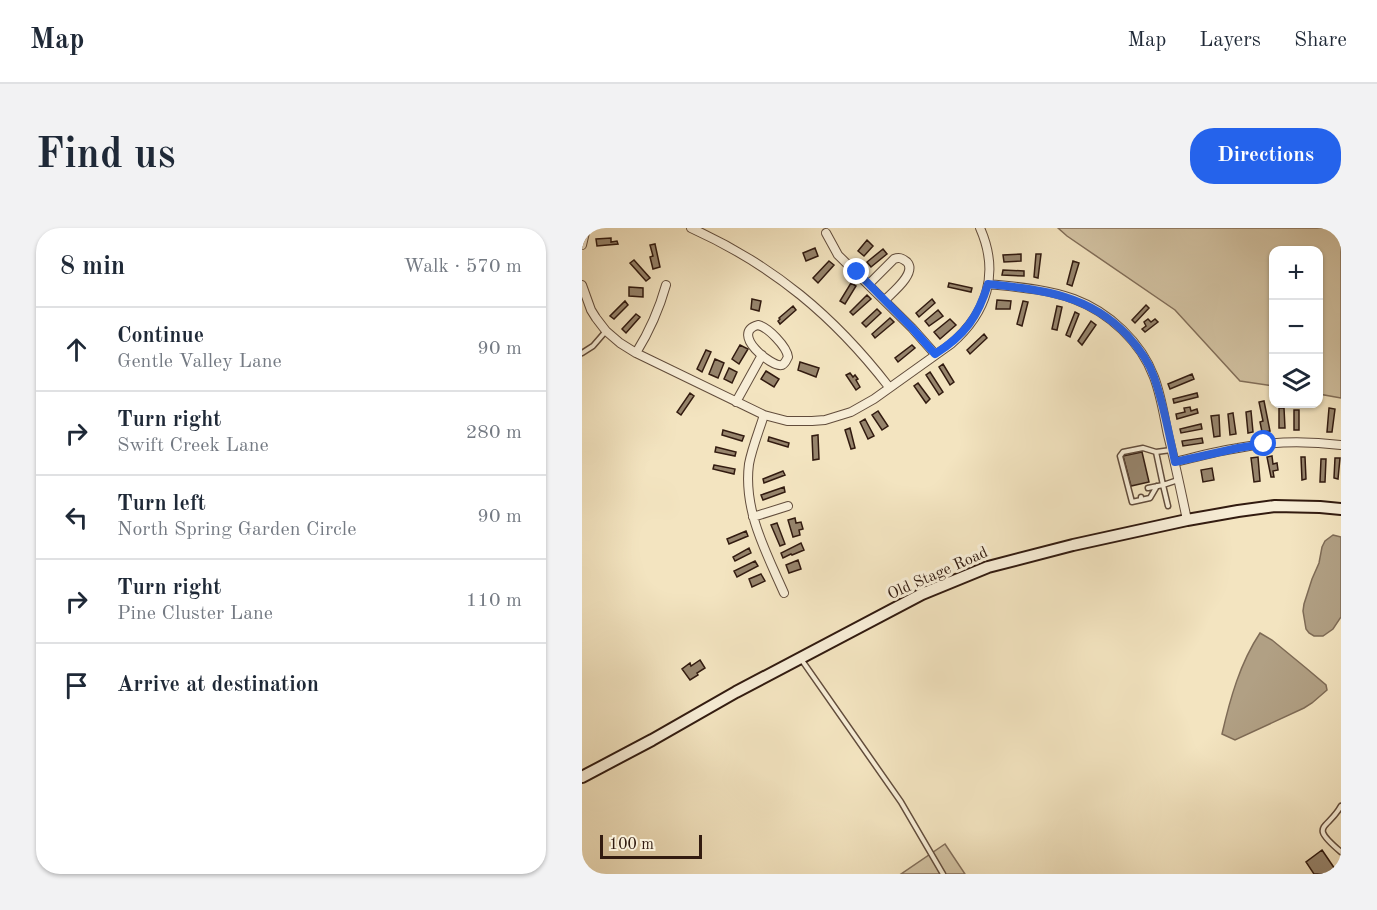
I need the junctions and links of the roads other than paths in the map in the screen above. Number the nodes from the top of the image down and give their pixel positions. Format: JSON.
{"nodes":[{"id":1,"x":586,"y":228,"type":"edge"},
{"id":2,"x":691,"y":228,"type":"edge"},
{"id":3,"x":980,"y":228,"type":"edge"},
{"id":4,"x":826,"y":233,"type":"dead end"},
{"id":5,"x":582,"y":245,"type":"edge"},
{"id":6,"x":869,"y":284,"type":"junction"},
{"id":7,"x":988,"y":284,"type":"junction"},
{"id":8,"x":582,"y":285,"type":"edge"},
{"id":9,"x":666,"y":285,"type":"dead end"},
{"id":10,"x":885,"y":300,"type":"junction"},
{"id":11,"x":606,"y":331,"type":"junction"},
{"id":12,"x":636,"y":353,"type":"junction"},
{"id":13,"x":582,"y":354,"type":"edge"},
{"id":14,"x":935,"y":354,"type":"junction"},
{"id":15,"x":762,"y":355,"type":"junction"},
{"id":16,"x":889,"y":387,"type":"junction"},
{"id":17,"x":736,"y":402,"type":"junction"},
{"id":18,"x":764,"y":415,"type":"junction"},
{"id":19,"x":1341,"y":445,"type":"edge"},
{"id":20,"x":1172,"y":450,"type":"junction"},
{"id":21,"x":1156,"y":452,"type":"junction"},
{"id":22,"x":1175,"y":462,"type":"junction"},
{"id":23,"x":1178,"y":480,"type":"junction"},
{"id":24,"x":1163,"y":485,"type":"junction"},
{"id":25,"x":1156,"y":486,"type":"junction"},
{"id":26,"x":1148,"y":488,"type":"dead end"},
{"id":27,"x":788,"y":506,"type":"dead end"},
{"id":28,"x":1168,"y":506,"type":"dead end"},
{"id":29,"x":1341,"y":509,"type":"edge"},
{"id":30,"x":753,"y":518,"type":"junction"},
{"id":31,"x":1187,"y":520,"type":"junction"},
{"id":32,"x":784,"y":593,"type":"dead end"},
{"id":33,"x":801,"y":658,"type":"junction"},
{"id":34,"x":582,"y":777,"type":"edge"},
{"id":35,"x":1341,"y":806,"type":"edge"},
{"id":36,"x":1341,"y":852,"type":"edge"},
{"id":37,"x":943,"y":874,"type":"edge"}],
"edges":[{"from":1,"to":5,"type":"street"},
{"from":2,"to":16,"type":"street"},
{"from":3,"to":7,"type":"street"},
{"from":4,"to":6,"type":"street"},
{"from":6,"to":10,"type":"street"},
{"from":6,"to":10,"type":"street"},
{"from":7,"to":14,"type":"street"},
{"from":7,"to":20,"type":"street"},
{"from":8,"to":11,"type":"street"},
{"from":9,"to":12,"type":"street"},
{"from":10,"to":14,"type":"street"},
{"from":11,"to":12,"type":"street"},
{"from":11,"to":13,"type":"lane"},
{"from":12,"to":17,"type":"street"},
{"from":14,"to":16,"type":"street"},
{"from":15,"to":15,"type":"street"},
{"from":15,"to":17,"type":"street"},
{"from":16,"to":18,"type":"street"},
{"from":17,"to":18,"type":"street"},
{"from":18,"to":30,"type":"street"},
{"from":19,"to":22,"type":"street"},
{"from":20,"to":21,"type":"lane"},
{"from":20,"to":22,"type":"street"},
{"from":21,"to":24,"type":"lane"},
{"from":21,"to":25,"type":"lane"},
{"from":22,"to":23,"type":"street"},
{"from":23,"to":24,"type":"lane"},
{"from":23,"to":31,"type":"street"},
{"from":24,"to":25,"type":"lane"},
{"from":24,"to":28,"type":"lane"},
{"from":25,"to":26,"type":"lane"},
{"from":27,"to":30,"type":"street"},
{"from":29,"to":31,"type":"main road","name":"Old Stage Road"},
{"from":30,"to":32,"type":"street"},
{"from":31,"to":33,"type":"main road","name":"Old Stage Road"},
{"from":33,"to":34,"type":"main road","name":"Old Stage Road"},
{"from":33,"to":37,"type":"lane"},
{"from":35,"to":36,"type":"lane"}]}
